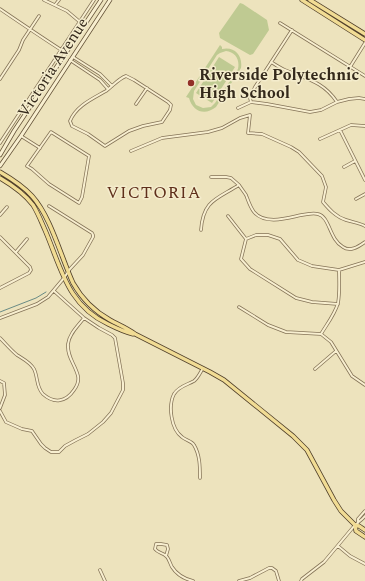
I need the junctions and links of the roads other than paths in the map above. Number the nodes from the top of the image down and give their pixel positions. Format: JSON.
{"nodes":[{"id":1,"x":44,"y":0,"type":"edge"},
{"id":2,"x":59,"y":0,"type":"edge"},
{"id":3,"x":94,"y":0,"type":"edge"},
{"id":4,"x":101,"y":0,"type":"edge"},
{"id":5,"x":110,"y":0,"type":"edge"},
{"id":6,"x":302,"y":0,"type":"edge"},
{"id":7,"x":310,"y":0,"type":"edge"},
{"id":8,"x":55,"y":5,"type":"junction"},
{"id":9,"x":0,"y":9,"type":"edge"},
{"id":10,"x":39,"y":16,"type":"dead end"},
{"id":11,"x":80,"y":22,"type":"junction"},
{"id":12,"x":280,"y":23,"type":"dead end"},
{"id":13,"x":30,"y":29,"type":"junction"},
{"id":14,"x":292,"y":30,"type":"junction"},
{"id":15,"x":365,"y":34,"type":"edge"},
{"id":16,"x":365,"y":40,"type":"edge"},
{"id":17,"x":365,"y":43,"type":"edge"},
{"id":18,"x":61,"y":50,"type":"junction"},
{"id":19,"x":66,"y":53,"type":"junction"},
{"id":20,"x":73,"y":56,"type":"junction"},
{"id":21,"x":70,"y":60,"type":"junction"},
{"id":22,"x":271,"y":62,"type":"junction"},
{"id":23,"x":350,"y":67,"type":"junction"},
{"id":24,"x":365,"y":76,"type":"edge"},
{"id":25,"x":0,"y":79,"type":"edge"},
{"id":26,"x":112,"y":86,"type":"junction"},
{"id":27,"x":108,"y":88,"type":"junction"},
{"id":28,"x":147,"y":88,"type":"junction"},
{"id":29,"x":365,"y":100,"type":"edge"},
{"id":30,"x":251,"y":102,"type":"junction"},
{"id":31,"x":337,"y":102,"type":"junction"},
{"id":32,"x":136,"y":104,"type":"dead end"},
{"id":33,"x":238,"y":108,"type":"dead end"},
{"id":34,"x":365,"y":126,"type":"edge"},
{"id":35,"x":340,"y":130,"type":"junction"},
{"id":36,"x":21,"y":136,"type":"junction"},
{"id":37,"x":320,"y":139,"type":"dead end"},
{"id":38,"x":0,"y":143,"type":"edge"},
{"id":39,"x":40,"y":148,"type":"junction"},
{"id":40,"x":131,"y":151,"type":"dead end"},
{"id":41,"x":0,"y":155,"type":"edge"},
{"id":42,"x":355,"y":161,"type":"junction"},
{"id":43,"x":0,"y":166,"type":"edge"},
{"id":44,"x":344,"y":167,"type":"dead end"},
{"id":45,"x":0,"y":172,"type":"edge"},
{"id":46,"x":211,"y":177,"type":"dead end"},
{"id":47,"x":0,"y":178,"type":"edge"},
{"id":48,"x":365,"y":180,"type":"edge"},
{"id":49,"x":239,"y":185,"type":"junction"},
{"id":50,"x":365,"y":194,"type":"edge"},
{"id":51,"x":356,"y":199,"type":"dead end"},
{"id":52,"x":49,"y":206,"type":"dead end"},
{"id":53,"x":7,"y":207,"type":"dead end"},
{"id":54,"x":0,"y":215,"type":"edge"},
{"id":55,"x":228,"y":216,"type":"dead end"},
{"id":56,"x":365,"y":226,"type":"edge"},
{"id":57,"x":201,"y":230,"type":"dead end"},
{"id":58,"x":0,"y":237,"type":"edge"},
{"id":59,"x":27,"y":239,"type":"dead end"},
{"id":60,"x":246,"y":239,"type":"junction"},
{"id":61,"x":365,"y":242,"type":"edge"},
{"id":62,"x":16,"y":252,"type":"junction"},
{"id":63,"x":365,"y":262,"type":"edge"},
{"id":64,"x":339,"y":270,"type":"junction"},
{"id":65,"x":68,"y":272,"type":"junction"},
{"id":66,"x":64,"y":278,"type":"junction"},
{"id":67,"x":0,"y":288,"type":"edge"},
{"id":68,"x":54,"y":291,"type":"junction"},
{"id":69,"x":338,"y":304,"type":"junction"},
{"id":70,"x":239,"y":307,"type":"dead end"},
{"id":71,"x":0,"y":318,"type":"edge"},
{"id":72,"x":84,"y":318,"type":"junction"},
{"id":73,"x":135,"y":334,"type":"junction"},
{"id":74,"x":321,"y":334,"type":"junction"},
{"id":75,"x":0,"y":338,"type":"edge"},
{"id":76,"x":336,"y":351,"type":"junction"},
{"id":77,"x":203,"y":368,"type":"junction"},
{"id":78,"x":315,"y":369,"type":"dead end"},
{"id":79,"x":0,"y":380,"type":"edge"},
{"id":80,"x":365,"y":384,"type":"edge"},
{"id":81,"x":0,"y":408,"type":"edge"},
{"id":82,"x":0,"y":411,"type":"edge"},
{"id":83,"x":200,"y":478,"type":"dead end"},
{"id":84,"x":365,"y":511,"type":"edge"},
{"id":85,"x":365,"y":516,"type":"edge"},
{"id":86,"x":356,"y":524,"type":"junction"},
{"id":87,"x":365,"y":530,"type":"edge"},
{"id":88,"x":365,"y":537,"type":"edge"},
{"id":89,"x":337,"y":546,"type":"junction"},
{"id":90,"x":166,"y":556,"type":"junction"},
{"id":91,"x":365,"y":564,"type":"edge"},
{"id":92,"x":100,"y":570,"type":"dead end"},
{"id":93,"x":105,"y":581,"type":"edge"},
{"id":94,"x":193,"y":581,"type":"edge"},
{"id":95,"x":239,"y":581,"type":"edge"},
{"id":96,"x":279,"y":581,"type":"edge"},
{"id":97,"x":301,"y":581,"type":"edge"}],
"edges":[{"from":1,"to":8,"type":"street"},
{"from":2,"to":8,"type":"street"},
{"from":3,"to":11,"type":"street"},
{"from":4,"to":19,"type":"main road","name":"Victoria Avenue"},
{"from":5,"to":20,"type":"main road","name":"Victoria Avenue"},
{"from":6,"to":16,"type":"main road"},
{"from":7,"to":15,"type":"main road"},
{"from":8,"to":11,"type":"street"},
{"from":9,"to":13,"type":"street"},
{"from":10,"to":13,"type":"street"},
{"from":11,"to":18,"type":"street"},
{"from":12,"to":14,"type":"street"},
{"from":13,"to":18,"type":"street"},
{"from":13,"to":25,"type":"street"},
{"from":14,"to":22,"type":"street"},
{"from":14,"to":23,"type":"street"},
{"from":17,"to":23,"type":"street"},
{"from":18,"to":19,"type":"street"},
{"from":18,"to":38,"type":"street"},
{"from":19,"to":41,"type":"main road","name":"Victoria Avenue"},
{"from":20,"to":21,"type":"main road","name":"Victoria Avenue"},
{"from":20,"to":26,"type":"street"},
{"from":21,"to":27,"type":"street"},
{"from":21,"to":36,"type":"main road","name":"Victoria Avenue"},
{"from":22,"to":30,"type":"street"},
{"from":22,"to":31,"type":"street"},
{"from":23,"to":24,"type":"street"},
{"from":26,"to":27,"type":"street"},
{"from":26,"to":28,"type":"street"},
{"from":27,"to":28,"type":"street"},
{"from":28,"to":32,"type":"street"},
{"from":29,"to":31,"type":"street"},
{"from":30,"to":31,"type":"street"},
{"from":30,"to":33,"type":"street"},
{"from":34,"to":35,"type":"street"},
{"from":35,"to":37,"type":"street"},
{"from":35,"to":42,"type":"street"},
{"from":36,"to":39,"type":"street"},
{"from":36,"to":43,"type":"main road","name":"Victoria Avenue"},
{"from":39,"to":39,"type":"street"},
{"from":40,"to":56,"type":"street"},
{"from":42,"to":44,"type":"street"},
{"from":42,"to":48,"type":"street"},
{"from":45,"to":65,"type":"main road"},
{"from":46,"to":49,"type":"street"},
{"from":47,"to":66,"type":"main road"},
{"from":49,"to":57,"type":"street"},
{"from":49,"to":61,"type":"street"},
{"from":50,"to":51,"type":"street"},
{"from":52,"to":65,"type":"street"},
{"from":53,"to":54,"type":"street"},
{"from":55,"to":60,"type":"street"},
{"from":58,"to":62,"type":"street"},
{"from":59,"to":62,"type":"street"},
{"from":60,"to":64,"type":"street"},
{"from":60,"to":69,"type":"street"},
{"from":62,"to":67,"type":"street"},
{"from":63,"to":64,"type":"street"},
{"from":64,"to":69,"type":"street"},
{"from":65,"to":66,"type":"street"},
{"from":65,"to":73,"type":"main road"},
{"from":66,"to":68,"type":"street"},
{"from":66,"to":73,"type":"main road"},
{"from":68,"to":71,"type":"street"},
{"from":68,"to":72,"type":"street"},
{"from":69,"to":74,"type":"street"},
{"from":70,"to":74,"type":"street"},
{"from":72,"to":75,"type":"street"},
{"from":72,"to":82,"type":"street"},
{"from":73,"to":77,"type":"main road"},
{"from":74,"to":76,"type":"street"},
{"from":76,"to":78,"type":"street"},
{"from":76,"to":80,"type":"street"},
{"from":77,"to":83,"type":"street"},
{"from":77,"to":86,"type":"main road"},
{"from":79,"to":81,"type":"street"},
{"from":84,"to":86,"type":"street"},
{"from":85,"to":86,"type":"street"},
{"from":86,"to":87,"type":"main road"},
{"from":86,"to":88,"type":"main road"},
{"from":86,"to":89,"type":"street"},
{"from":89,"to":91,"type":"street"},
{"from":89,"to":97,"type":"street"},
{"from":90,"to":90,"type":"street"},
{"from":90,"to":94,"type":"street"},
{"from":92,"to":93,"type":"street"},
{"from":95,"to":96,"type":"street"}]}
